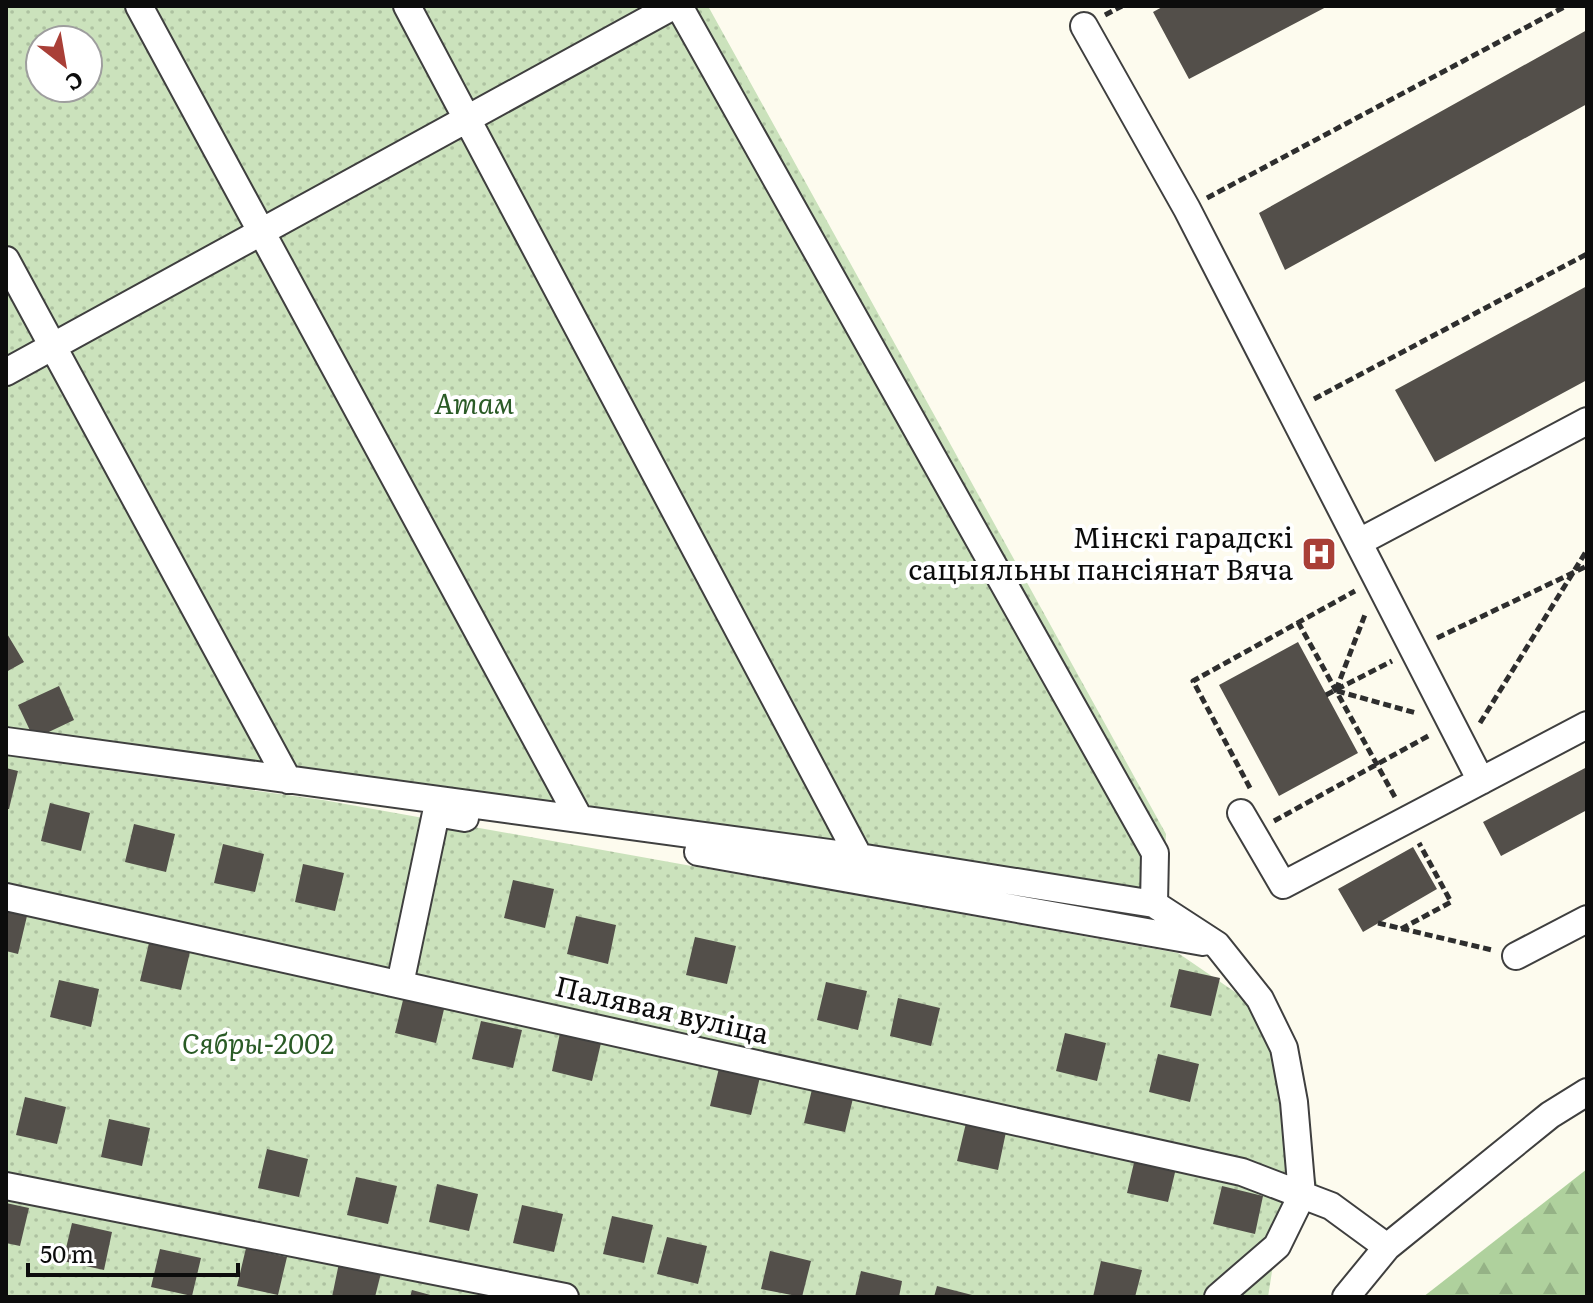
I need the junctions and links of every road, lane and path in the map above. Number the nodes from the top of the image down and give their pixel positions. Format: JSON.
{"nodes":[{"id":1,"x":139,"y":6,"type":"edge"},
{"id":2,"x":407,"y":6,"type":"edge"},
{"id":3,"x":676,"y":6,"type":"edge"},
{"id":4,"x":1566,"y":6,"type":"edge"},
{"id":5,"x":1084,"y":26,"type":"dead end"},
{"id":6,"x":465,"y":121,"type":"junction"},
{"id":7,"x":1187,"y":209,"type":"junction"},
{"id":8,"x":261,"y":235,"type":"junction"},
{"id":9,"x":1587,"y":254,"type":"edge"},
{"id":10,"x":6,"y":260,"type":"edge"},
{"id":11,"x":52,"y":347,"type":"junction"},
{"id":12,"x":6,"y":372,"type":"edge"},
{"id":13,"x":1292,"y":410,"type":"junction"},
{"id":14,"x":1587,"y":421,"type":"edge"},
{"id":15,"x":1361,"y":541,"type":"junction"},
{"id":16,"x":1587,"y":550,"type":"edge"},
{"id":17,"x":1587,"y":566,"type":"edge"},
{"id":18,"x":1574,"y":570,"type":"junction"},
{"id":19,"x":1379,"y":577,"type":"junction"},
{"id":20,"x":1298,"y":622,"type":"junction"},
{"id":21,"x":1415,"y":649,"type":"junction"},
{"id":22,"x":1336,"y":690,"type":"junction"},
{"id":23,"x":1326,"y":695,"type":"dead end"},
{"id":24,"x":1452,"y":722,"type":"junction"},
{"id":25,"x":1587,"y":725,"type":"edge"},
{"id":26,"x":6,"y":741,"type":"edge"},
{"id":27,"x":1464,"y":748,"type":"junction"},
{"id":28,"x":1377,"y":764,"type":"junction"},
{"id":29,"x":288,"y":780,"type":"junction"},
{"id":30,"x":1481,"y":781,"type":"junction"},
{"id":31,"x":1250,"y":815,"type":"junction"},
{"id":32,"x":579,"y":818,"type":"junction"},
{"id":33,"x":1407,"y":820,"type":"junction"},
{"id":34,"x":859,"y":857,"type":"junction"},
{"id":35,"x":6,"y":897,"type":"edge"},
{"id":36,"x":1154,"y":904,"type":"junction"},
{"id":37,"x":1587,"y":919,"type":"edge"},
{"id":38,"x":1378,"y":923,"type":"dead end"},
{"id":39,"x":1401,"y":929,"type":"junction"},
{"id":40,"x":1217,"y":945,"type":"junction"},
{"id":41,"x":1516,"y":956,"type":"joint"},
{"id":42,"x":400,"y":984,"type":"junction"},
{"id":43,"x":1587,"y":1092,"type":"edge"},
{"id":44,"x":6,"y":1186,"type":"edge"},
{"id":45,"x":1302,"y":1195,"type":"junction"},
{"id":46,"x":1387,"y":1247,"type":"junction"},
{"id":47,"x":565,"y":1297,"type":"edge"},
{"id":48,"x":1218,"y":1297,"type":"edge"},
{"id":49,"x":1346,"y":1297,"type":"edge"}],
"edges":[{"from":1,"to":8,"type":"street"},
{"from":2,"to":6,"type":"street"},
{"from":3,"to":6,"type":"street"},
{"from":3,"to":36,"type":"street"},
{"from":4,"to":7,"type":"path"},
{"from":5,"to":7,"type":"street"},
{"from":6,"to":8,"type":"street"},
{"from":6,"to":34,"type":"street"},
{"from":7,"to":13,"type":"street"},
{"from":8,"to":11,"type":"street"},
{"from":8,"to":32,"type":"street"},
{"from":9,"to":13,"type":"path"},
{"from":10,"to":11,"type":"street"},
{"from":11,"to":12,"type":"street"},
{"from":11,"to":29,"type":"street"},
{"from":13,"to":15,"type":"street"},
{"from":14,"to":15,"type":"street"},
{"from":15,"to":19,"type":"street"},
{"from":16,"to":18,"type":"path"},
{"from":17,"to":18,"type":"path"},
{"from":18,"to":21,"type":"path"},
{"from":18,"to":27,"type":"path"},
{"from":19,"to":20,"type":"path"},
{"from":19,"to":21,"type":"street"},
{"from":19,"to":22,"type":"path"},
{"from":20,"to":22,"type":"path"},
{"from":20,"to":31,"type":"path"},
{"from":21,"to":22,"type":"path"},
{"from":21,"to":24,"type":"street"},
{"from":22,"to":23,"type":"path"},
{"from":22,"to":24,"type":"path"},
{"from":22,"to":28,"type":"path"},
{"from":24,"to":27,"type":"street"},
{"from":24,"to":28,"type":"path"},
{"from":25,"to":30,"type":"street"},
{"from":26,"to":29,"type":"street"},
{"from":27,"to":30,"type":"street"},
{"from":28,"to":31,"type":"path"},
{"from":28,"to":33,"type":"path"},
{"from":29,"to":32,"type":"street"},
{"from":30,"to":33,"type":"street"},
{"from":31,"to":33,"type":"street"},
{"from":32,"to":34,"type":"street"},
{"from":33,"to":39,"type":"path"},
{"from":34,"to":36,"type":"street"},
{"from":35,"to":42,"type":"street","name":"Палявая вуліца"},
{"from":36,"to":40,"type":"street"},
{"from":37,"to":41,"type":"street"},
{"from":38,"to":39,"type":"path"},
{"from":39,"to":41,"type":"path"},
{"from":40,"to":42,"type":"street"},
{"from":40,"to":45,"type":"street"},
{"from":42,"to":45,"type":"street","name":"Палявая вуліца"},
{"from":43,"to":46,"type":"street"},
{"from":44,"to":47,"type":"street"},
{"from":45,"to":46,"type":"street","name":"Палявая вуліца"},
{"from":45,"to":48,"type":"street"},
{"from":46,"to":49,"type":"street"}]}
